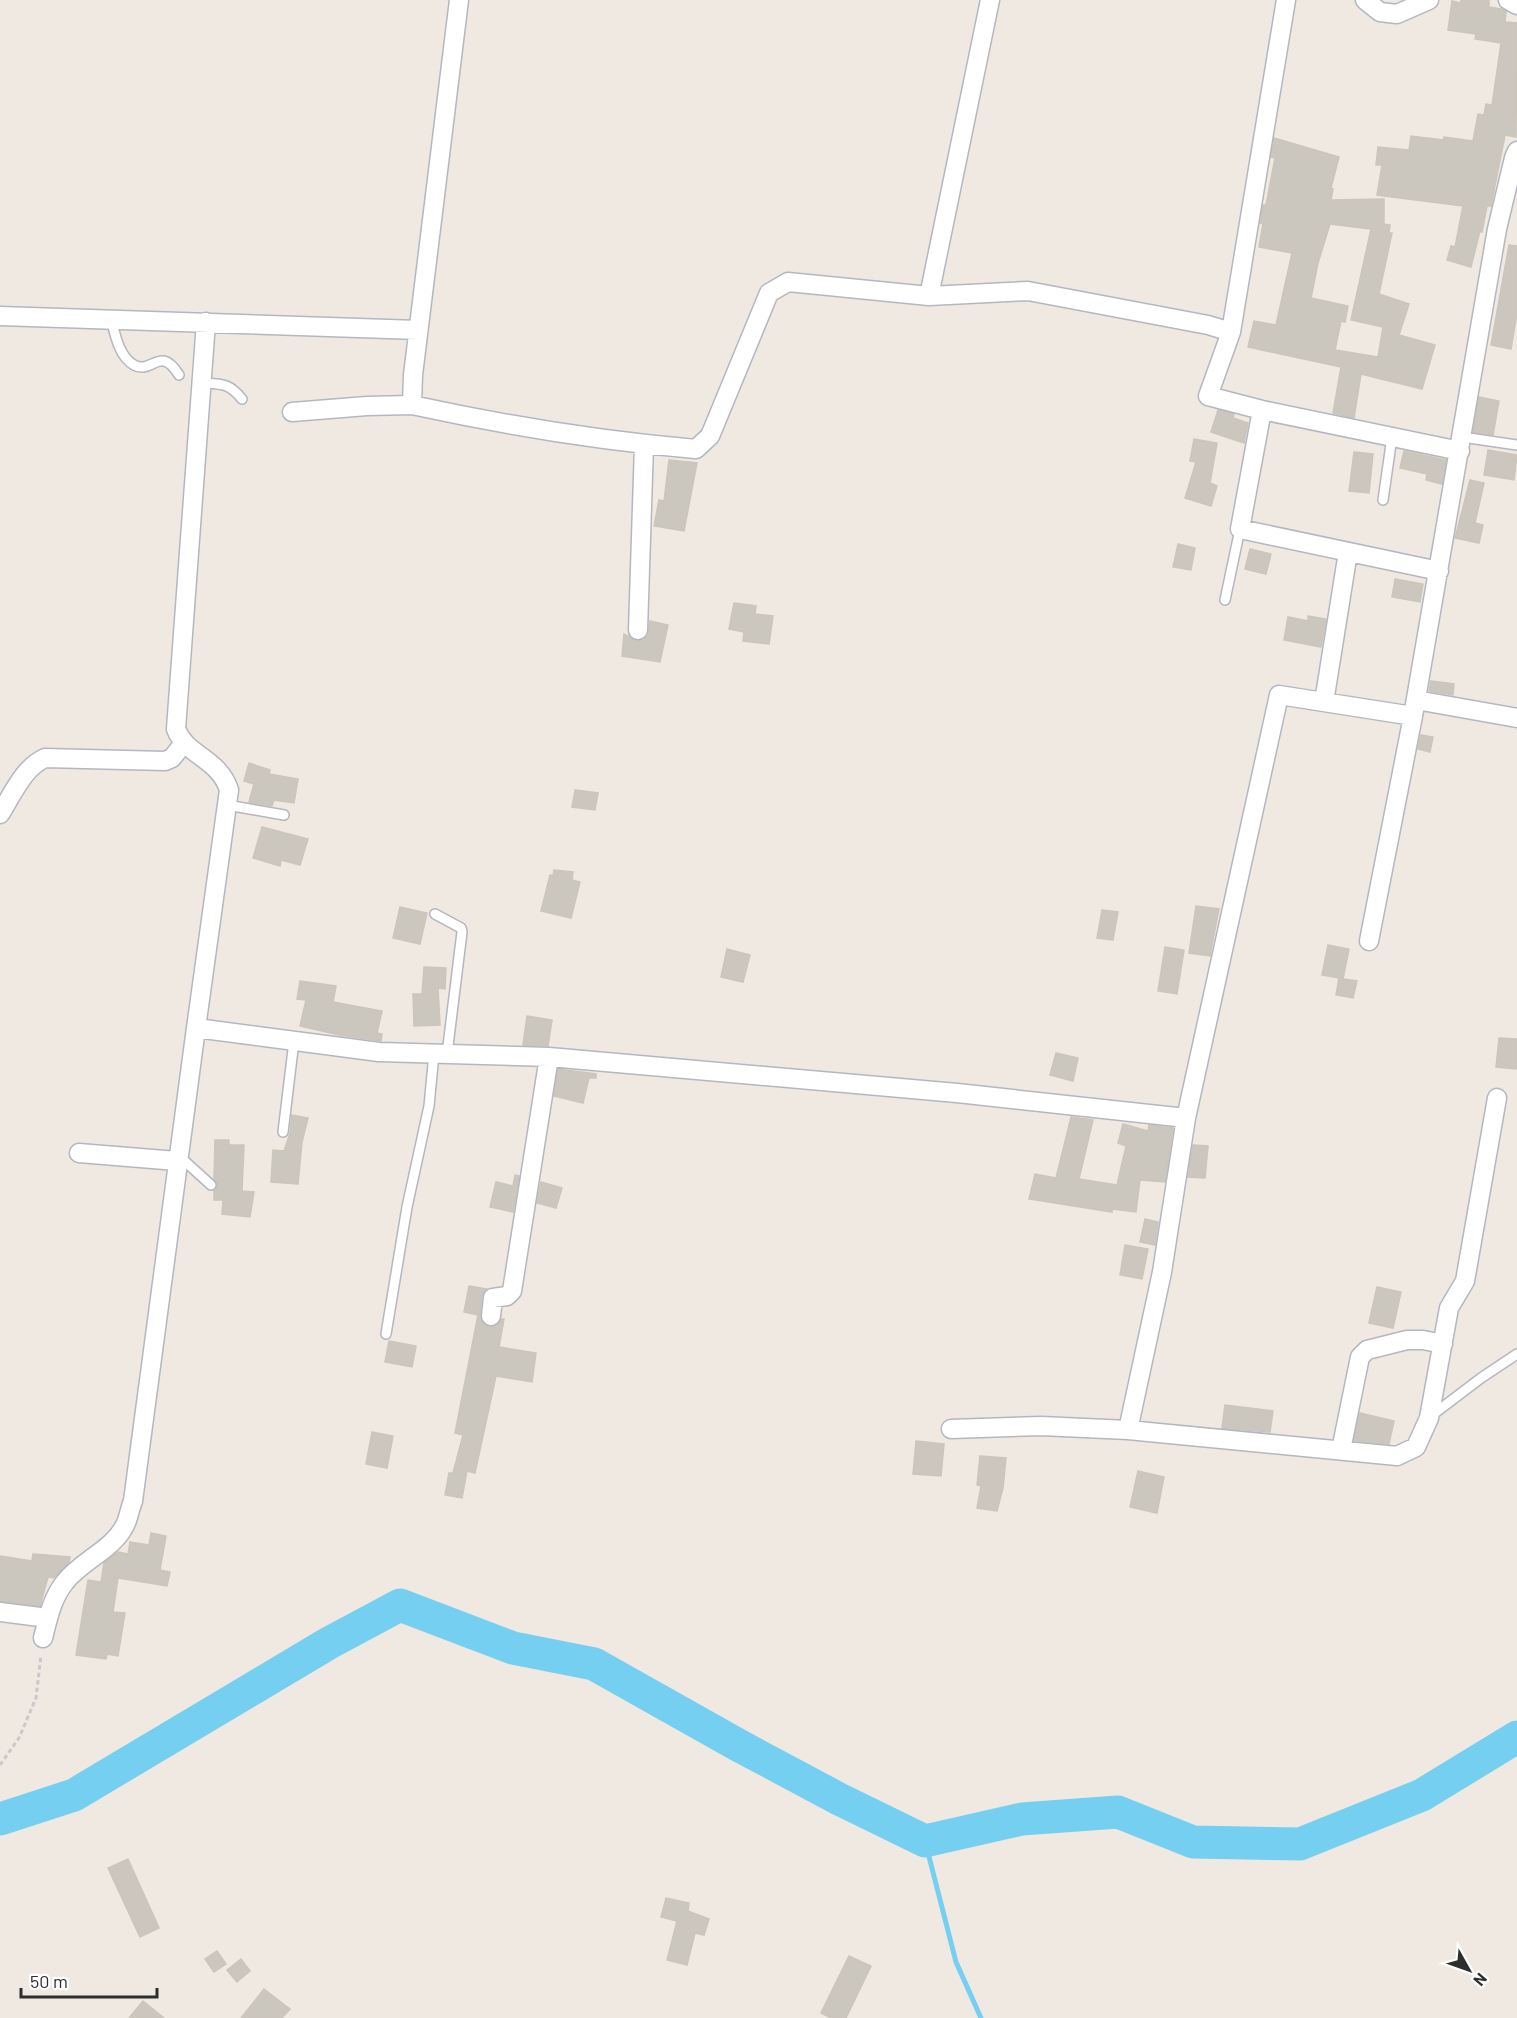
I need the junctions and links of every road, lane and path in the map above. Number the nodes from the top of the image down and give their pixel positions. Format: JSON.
{"nodes":[{"id":1,"x":459,"y":0,"type":"edge"},
{"id":2,"x":990,"y":0,"type":"edge"},
{"id":3,"x":1287,"y":0,"type":"edge"},
{"id":4,"x":1365,"y":0,"type":"edge"},
{"id":5,"x":1429,"y":0,"type":"edge"},
{"id":6,"x":1517,"y":151,"type":"edge"},
{"id":7,"x":929,"y":296,"type":"junction"},
{"id":8,"x":0,"y":316,"type":"edge"},
{"id":9,"x":111,"y":319,"type":"junction"},
{"id":10,"x":206,"y":322,"type":"junction"},
{"id":11,"x":418,"y":330,"type":"junction"},
{"id":12,"x":1231,"y":332,"type":"junction"},
{"id":13,"x":178,"y":375,"type":"dead end"},
{"id":14,"x":203,"y":383,"type":"junction"},
{"id":15,"x":242,"y":399,"type":"dead end"},
{"id":16,"x":412,"y":405,"type":"junction"},
{"id":17,"x":1262,"y":410,"type":"junction"},
{"id":18,"x":292,"y":412,"type":"dead end"},
{"id":19,"x":1392,"y":437,"type":"junction"},
{"id":20,"x":1461,"y":444,"type":"junction"},
{"id":21,"x":644,"y":445,"type":"junction"},
{"id":22,"x":1517,"y":445,"type":"edge"},
{"id":23,"x":1383,"y":500,"type":"dead end"},
{"id":24,"x":1240,"y":529,"type":"junction"},
{"id":25,"x":1348,"y":552,"type":"junction"},
{"id":26,"x":1439,"y":571,"type":"junction"},
{"id":27,"x":1224,"y":600,"type":"dead end"},
{"id":28,"x":638,"y":630,"type":"dead end"},
{"id":29,"x":1324,"y":702,"type":"junction"},
{"id":30,"x":1414,"y":708,"type":"junction"},
{"id":31,"x":1517,"y":718,"type":"edge"},
{"id":32,"x":184,"y":743,"type":"junction"},
{"id":33,"x":226,"y":805,"type":"junction"},
{"id":34,"x":0,"y":814,"type":"edge"},
{"id":35,"x":284,"y":815,"type":"dead end"},
{"id":36,"x":435,"y":914,"type":"dead end"},
{"id":37,"x":1369,"y":941,"type":"dead end"},
{"id":38,"x":196,"y":1028,"type":"junction"},
{"id":39,"x":294,"y":1041,"type":"junction"},
{"id":40,"x":440,"y":1054,"type":"junction"},
{"id":41,"x":549,"y":1057,"type":"junction"},
{"id":42,"x":1497,"y":1098,"type":"dead end"},
{"id":43,"x":1186,"y":1118,"type":"junction"},
{"id":44,"x":283,"y":1132,"type":"dead end"},
{"id":45,"x":80,"y":1153,"type":"dead end"},
{"id":46,"x":178,"y":1158,"type":"junction"},
{"id":47,"x":211,"y":1185,"type":"dead end"},
{"id":48,"x":490,"y":1316,"type":"dead end"},
{"id":49,"x":386,"y":1334,"type":"dead end"},
{"id":50,"x":1443,"y":1344,"type":"junction"},
{"id":51,"x":1517,"y":1354,"type":"edge"},
{"id":52,"x":1429,"y":1418,"type":"junction"},
{"id":53,"x":951,"y":1429,"type":"dead end"},
{"id":54,"x":1128,"y":1430,"type":"junction"},
{"id":55,"x":1341,"y":1450,"type":"junction"},
{"id":56,"x":0,"y":1612,"type":"edge"},
{"id":57,"x":48,"y":1618,"type":"junction"},
{"id":58,"x":43,"y":1638,"type":"joint"},
{"id":59,"x":0,"y":1765,"type":"edge"}],
"edges":[{"from":1,"to":11,"type":"street"},
{"from":2,"to":7,"type":"street"},
{"from":3,"to":12,"type":"street"},
{"from":4,"to":5,"type":"street"},
{"from":6,"to":20,"type":"street"},
{"from":7,"to":12,"type":"street"},
{"from":7,"to":21,"type":"street"},
{"from":8,"to":9,"type":"street"},
{"from":9,"to":10,"type":"street"},
{"from":9,"to":13,"type":"lane"},
{"from":10,"to":11,"type":"street"},
{"from":10,"to":14,"type":"street"},
{"from":11,"to":16,"type":"street"},
{"from":12,"to":17,"type":"street"},
{"from":14,"to":15,"type":"lane"},
{"from":14,"to":32,"type":"street"},
{"from":16,"to":18,"type":"street"},
{"from":16,"to":21,"type":"street"},
{"from":17,"to":19,"type":"street"},
{"from":17,"to":24,"type":"street"},
{"from":19,"to":20,"type":"street"},
{"from":19,"to":23,"type":"lane"},
{"from":20,"to":22,"type":"lane"},
{"from":20,"to":26,"type":"street"},
{"from":21,"to":28,"type":"street"},
{"from":24,"to":25,"type":"street"},
{"from":24,"to":27,"type":"lane"},
{"from":25,"to":26,"type":"street"},
{"from":25,"to":29,"type":"street"},
{"from":26,"to":30,"type":"street"},
{"from":29,"to":30,"type":"street"},
{"from":29,"to":43,"type":"street"},
{"from":30,"to":31,"type":"street"},
{"from":30,"to":37,"type":"street"},
{"from":32,"to":33,"type":"street"},
{"from":32,"to":34,"type":"street"},
{"from":33,"to":35,"type":"lane"},
{"from":33,"to":38,"type":"street"},
{"from":36,"to":40,"type":"lane"},
{"from":38,"to":39,"type":"street"},
{"from":38,"to":46,"type":"street"},
{"from":39,"to":40,"type":"street"},
{"from":39,"to":44,"type":"lane"},
{"from":40,"to":41,"type":"street"},
{"from":40,"to":49,"type":"lane"},
{"from":41,"to":43,"type":"street"},
{"from":41,"to":48,"type":"street"},
{"from":42,"to":50,"type":"street"},
{"from":43,"to":54,"type":"street"},
{"from":45,"to":46,"type":"street"},
{"from":46,"to":47,"type":"lane"},
{"from":46,"to":57,"type":"street"},
{"from":50,"to":52,"type":"street"},
{"from":50,"to":55,"type":"street"},
{"from":51,"to":52,"type":"lane"},
{"from":52,"to":55,"type":"street"},
{"from":53,"to":54,"type":"street"},
{"from":54,"to":55,"type":"street"},
{"from":56,"to":57,"type":"street"},
{"from":57,"to":58,"type":"street"},
{"from":58,"to":59,"type":"path"}]}
